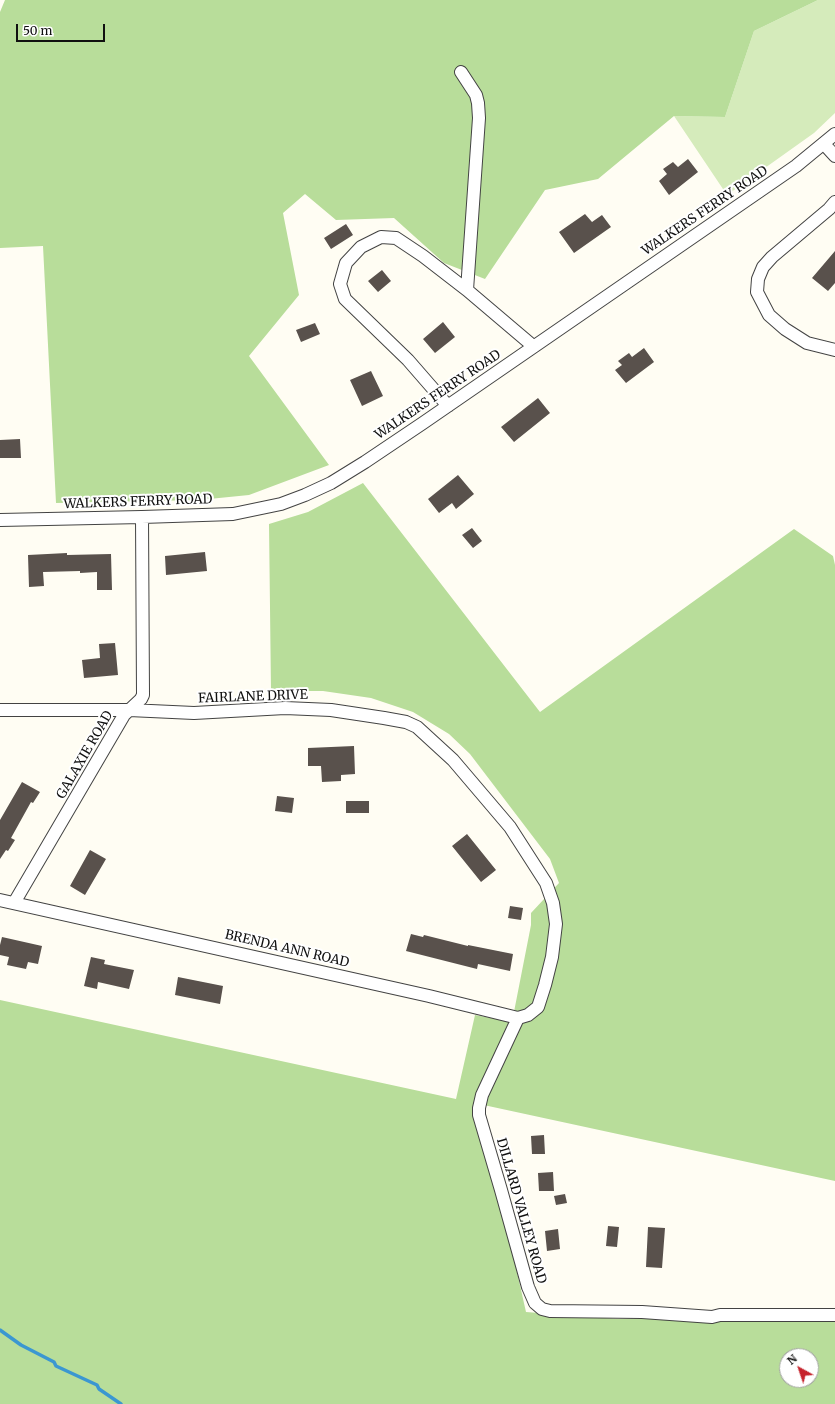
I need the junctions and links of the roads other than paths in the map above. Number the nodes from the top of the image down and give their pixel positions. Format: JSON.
{"nodes":[{"id":1,"x":461,"y":72,"type":"dead end"},
{"id":2,"x":835,"y":134,"type":"edge"},
{"id":3,"x":824,"y":144,"type":"junction"},
{"id":4,"x":835,"y":156,"type":"edge"},
{"id":5,"x":835,"y":202,"type":"edge"},
{"id":6,"x":467,"y":290,"type":"junction"},
{"id":7,"x":533,"y":346,"type":"junction"},
{"id":8,"x":835,"y":350,"type":"edge"},
{"id":9,"x":448,"y":406,"type":"junction"},
{"id":10,"x":142,"y":517,"type":"junction"},
{"id":11,"x":0,"y":520,"type":"edge"},
{"id":12,"x":0,"y":710,"type":"edge"},
{"id":13,"x":129,"y":710,"type":"junction"},
{"id":14,"x":0,"y":900,"type":"edge"},
{"id":15,"x":14,"y":903,"type":"junction"},
{"id":16,"x":518,"y":1018,"type":"junction"},
{"id":17,"x":835,"y":1315,"type":"edge"}],
"edges":[{"from":1,"to":6,"type":"street"},
{"from":2,"to":3,"type":"street","name":"WALKERS FERRY ROAD"},
{"from":3,"to":4,"type":"street"},
{"from":3,"to":7,"type":"street","name":"WALKERS FERRY ROAD"},
{"from":5,"to":8,"type":"street"},
{"from":6,"to":7,"type":"street"},
{"from":6,"to":9,"type":"street"},
{"from":7,"to":9,"type":"street","name":"WALKERS FERRY ROAD"},
{"from":9,"to":10,"type":"street","name":"WALKERS FERRY ROAD"},
{"from":10,"to":11,"type":"street","name":"WALKERS FERRY ROAD"},
{"from":10,"to":13,"type":"street","name":"GALAXIE ROAD"},
{"from":12,"to":13,"type":"street","name":"FAIRLANE DRIVE"},
{"from":13,"to":15,"type":"street","name":"GALAXIE ROAD"},
{"from":13,"to":16,"type":"street","name":"FAIRLANE DRIVE"},
{"from":14,"to":15,"type":"street","name":"BRENDA ANN ROAD"},
{"from":15,"to":16,"type":"street","name":"BRENDA ANN ROAD"},
{"from":16,"to":17,"type":"street","name":"DILLARD VALLEY ROAD"}]}
